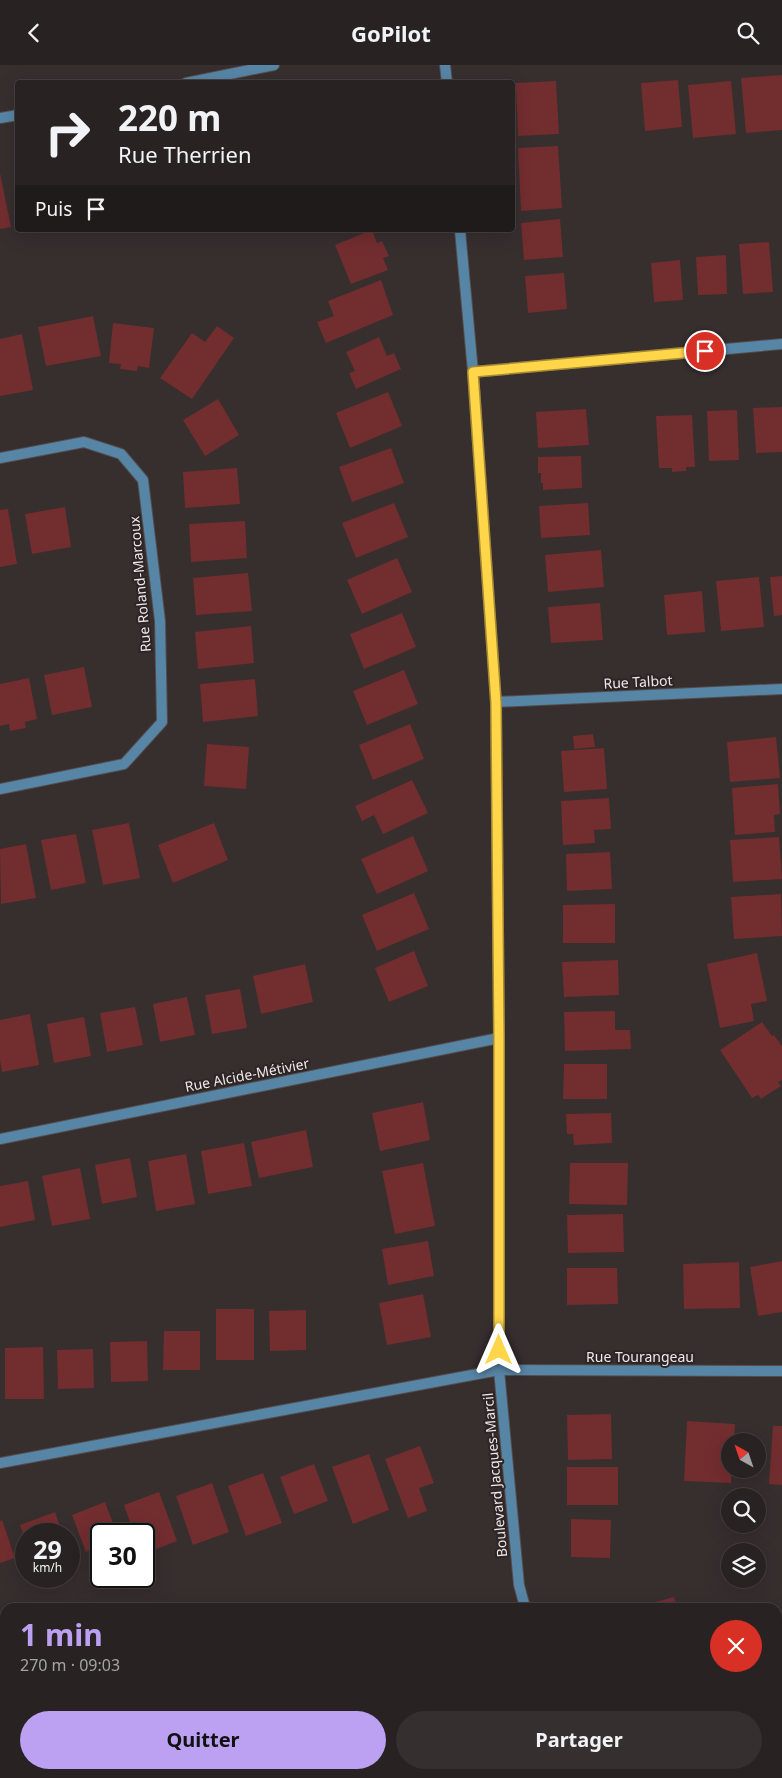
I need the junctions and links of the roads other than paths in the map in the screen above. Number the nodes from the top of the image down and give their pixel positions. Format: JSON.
{"nodes":[{"id":1,"x":274,"y":65,"type":"edge"},
{"id":2,"x":446,"y":65,"type":"edge"},
{"id":3,"x":201,"y":80,"type":"edge"},
{"id":4,"x":447,"y":80,"type":"edge"},
{"id":5,"x":15,"y":116,"type":"edge"},
{"id":6,"x":0,"y":118,"type":"edge"},
{"id":7,"x":460,"y":232,"type":"edge"},
{"id":8,"x":782,"y":344,"type":"edge"},
{"id":9,"x":473,"y":372,"type":"junction"},
{"id":10,"x":0,"y":457,"type":"edge"},
{"id":11,"x":782,"y":689,"type":"edge"},
{"id":12,"x":496,"y":703,"type":"junction"},
{"id":13,"x":0,"y":789,"type":"edge"},
{"id":14,"x":499,"y":1038,"type":"junction"},
{"id":15,"x":0,"y":1139,"type":"edge"},
{"id":16,"x":499,"y":1370,"type":"junction"},
{"id":17,"x":782,"y":1371,"type":"edge"},
{"id":18,"x":0,"y":1463,"type":"edge"},
{"id":19,"x":524,"y":1603,"type":"edge"}],
"edges":[{"from":1,"to":3,"type":"street"},
{"from":2,"to":4,"type":"street"},
{"from":5,"to":6,"type":"street"},
{"from":7,"to":9,"type":"street","name":"Boulevard Jacques-Marcil"},
{"from":8,"to":9,"type":"street"},
{"from":9,"to":12,"type":"street","name":"Boulevard Jacques-Marcil"},
{"from":10,"to":13,"type":"street","name":"Rue Roland-Marcoux"},
{"from":11,"to":12,"type":"street","name":"Rue Talbot"},
{"from":12,"to":14,"type":"street","name":"Boulevard Jacques-Marcil"},
{"from":14,"to":15,"type":"street","name":"Rue Alcide-Métivier"},
{"from":14,"to":16,"type":"street","name":"Boulevard Jacques-Marcil"},
{"from":16,"to":17,"type":"street","name":"Rue Tourangeau"},
{"from":16,"to":18,"type":"street"},
{"from":16,"to":19,"type":"street","name":"Boulevard Jacques-Marcil"}]}
